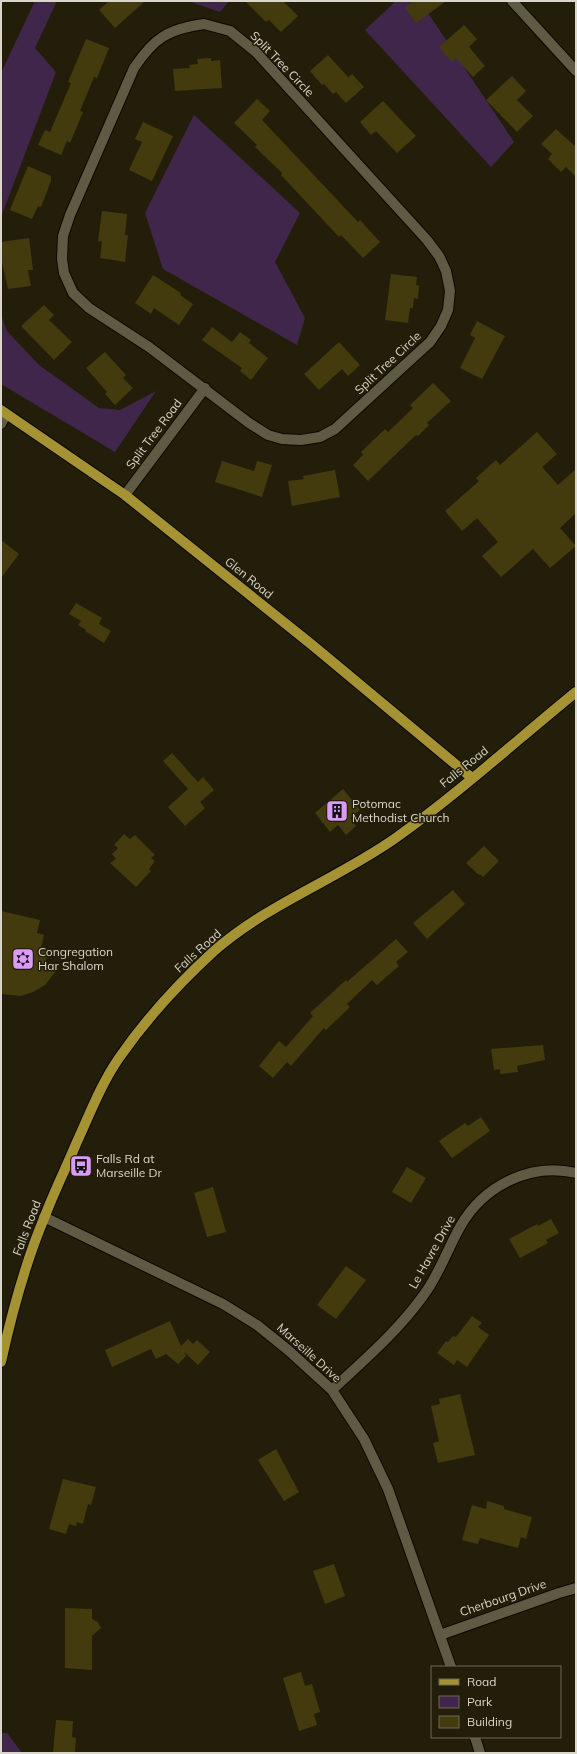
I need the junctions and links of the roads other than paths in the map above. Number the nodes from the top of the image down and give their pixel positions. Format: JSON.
{"nodes":[{"id":1,"x":512,"y":1,"type":"edge"},
{"id":2,"x":576,"y":71,"type":"edge"},
{"id":3,"x":204,"y":388,"type":"junction"},
{"id":4,"x":4,"y":412,"type":"edge"},
{"id":5,"x":1,"y":424,"type":"edge"},
{"id":6,"x":125,"y":495,"type":"junction"},
{"id":7,"x":576,"y":692,"type":"edge"},
{"id":8,"x":472,"y":778,"type":"junction"},
{"id":9,"x":576,"y":1173,"type":"edge"},
{"id":10,"x":44,"y":1217,"type":"junction"},
{"id":11,"x":1,"y":1362,"type":"edge"},
{"id":12,"x":332,"y":1390,"type":"junction"},
{"id":13,"x":576,"y":1588,"type":"edge"},
{"id":14,"x":440,"y":1634,"type":"junction"},
{"id":15,"x":451,"y":1666,"type":"edge"},
{"id":16,"x":475,"y":1738,"type":"edge"},
{"id":17,"x":480,"y":1753,"type":"edge"}],
"edges":[{"from":1,"to":2,"type":"street"},
{"from":3,"to":3,"type":"street","name":"Split Tree Circle"},
{"from":3,"to":6,"type":"street","name":"Split Tree Road"},
{"from":4,"to":5,"type":"street"},
{"from":4,"to":6,"type":"main road","name":"Glen Road"},
{"from":6,"to":8,"type":"main road","name":"Glen Road"},
{"from":7,"to":8,"type":"main road","name":"Falls Road"},
{"from":8,"to":10,"type":"main road","name":"Falls Road"},
{"from":9,"to":12,"type":"street","name":"Le Havre Drive"},
{"from":10,"to":11,"type":"main road","name":"Falls Road"},
{"from":10,"to":12,"type":"street","name":"Marseille Drive"},
{"from":12,"to":14,"type":"street","name":"Marseille Drive"},
{"from":13,"to":14,"type":"street","name":"Cherbourg Drive"},
{"from":14,"to":15,"type":"street","name":"Marseille Drive"},
{"from":16,"to":17,"type":"street"}]}
